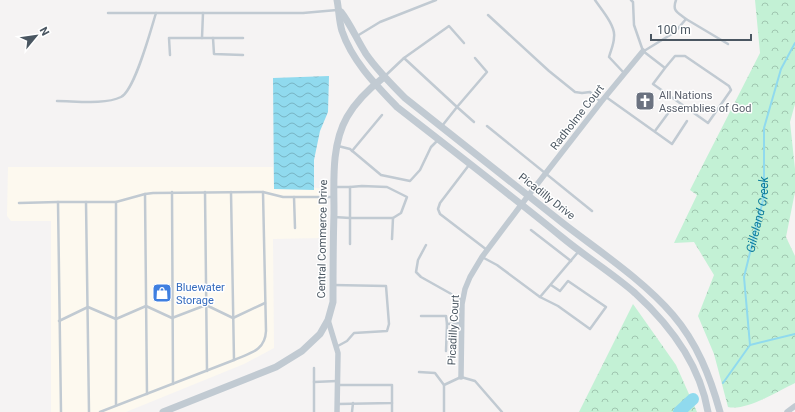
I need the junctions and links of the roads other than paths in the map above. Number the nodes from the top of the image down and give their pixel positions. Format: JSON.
{"nodes":[{"id":1,"x":337,"y":0,"type":"edge"},
{"id":2,"x":436,"y":0,"type":"edge"},
{"id":3,"x":595,"y":0,"type":"edge"},
{"id":4,"x":676,"y":0,"type":"edge"},
{"id":5,"x":633,"y":1,"type":"edge"},
{"id":6,"x":339,"y":10,"type":"junction"},
{"id":7,"x":108,"y":13,"type":"dead end"},
{"id":8,"x":156,"y":13,"type":"junction"},
{"id":9,"x":203,"y":13,"type":"junction"},
{"id":10,"x":488,"y":15,"type":"dead end"},
{"id":11,"x":686,"y":19,"type":"junction"},
{"id":12,"x":356,"y":36,"type":"junction"},
{"id":13,"x":202,"y":38,"type":"junction"},
{"id":14,"x":214,"y":38,"type":"junction"},
{"id":15,"x":243,"y":38,"type":"dead end"},
{"id":16,"x":464,"y":44,"type":"dead end"},
{"id":17,"x":728,"y":44,"type":"dead end"},
{"id":18,"x":643,"y":51,"type":"junction"},
{"id":19,"x":170,"y":55,"type":"dead end"},
{"id":20,"x":243,"y":55,"type":"dead end"},
{"id":21,"x":404,"y":58,"type":"junction"},
{"id":22,"x":475,"y":58,"type":"dead end"},
{"id":23,"x":665,"y":68,"type":"junction"},
{"id":24,"x":624,"y":74,"type":"junction"},
{"id":25,"x":384,"y":77,"type":"junction"},
{"id":26,"x":375,"y":84,"type":"junction"},
{"id":27,"x":606,"y":96,"type":"junction"},
{"id":28,"x":57,"y":101,"type":"dead end"},
{"id":29,"x":601,"y":102,"type":"junction"},
{"id":30,"x":457,"y":108,"type":"junction"},
{"id":31,"x":669,"y":112,"type":"dead end"},
{"id":32,"x":382,"y":115,"type":"dead end"},
{"id":33,"x":687,"y":121,"type":"dead end"},
{"id":34,"x":474,"y":122,"type":"dead end"},
{"id":35,"x":441,"y":126,"type":"junction"},
{"id":36,"x":487,"y":126,"type":"dead end"},
{"id":37,"x":655,"y":132,"type":"junction"},
{"id":38,"x":439,"y":140,"type":"junction"},
{"id":39,"x":337,"y":146,"type":"junction"},
{"id":40,"x":352,"y":151,"type":"junction"},
{"id":41,"x":470,"y":164,"type":"junction"},
{"id":42,"x":546,"y":173,"type":"junction"},
{"id":43,"x":334,"y":187,"type":"junction"},
{"id":44,"x":350,"y":187,"type":"junction"},
{"id":45,"x":172,"y":192,"type":"junction"},
{"id":46,"x":205,"y":192,"type":"junction"},
{"id":47,"x":231,"y":192,"type":"junction"},
{"id":48,"x":263,"y":192,"type":"junction"},
{"id":49,"x":145,"y":194,"type":"junction"},
{"id":50,"x":528,"y":196,"type":"junction"},
{"id":51,"x":294,"y":197,"type":"junction"},
{"id":52,"x":334,"y":197,"type":"junction"},
{"id":53,"x":58,"y":202,"type":"junction"},
{"id":54,"x":86,"y":202,"type":"junction"},
{"id":55,"x":116,"y":202,"type":"junction"},
{"id":56,"x":19,"y":203,"type":"dead end"},
{"id":57,"x":521,"y":205,"type":"junction"},
{"id":58,"x":592,"y":211,"type":"dead end"},
{"id":59,"x":334,"y":217,"type":"junction"},
{"id":60,"x":350,"y":218,"type":"junction"},
{"id":61,"x":393,"y":218,"type":"junction"},
{"id":62,"x":295,"y":228,"type":"dead end"},
{"id":63,"x":531,"y":230,"type":"dead end"},
{"id":64,"x":392,"y":239,"type":"dead end"},
{"id":65,"x":350,"y":244,"type":"dead end"},
{"id":66,"x":426,"y":244,"type":"dead end"},
{"id":67,"x":487,"y":250,"type":"junction"},
{"id":68,"x":579,"y":251,"type":"junction"},
{"id":69,"x":482,"y":257,"type":"junction"},
{"id":70,"x":571,"y":261,"type":"junction"},
{"id":71,"x":333,"y":285,"type":"junction"},
{"id":72,"x":551,"y":285,"type":"junction"},
{"id":73,"x":540,"y":297,"type":"junction"},
{"id":74,"x":463,"y":300,"type":"junction"},
{"id":75,"x":265,"y":303,"type":"junction"},
{"id":76,"x":206,"y":304,"type":"junction"},
{"id":77,"x":146,"y":306,"type":"junction"},
{"id":78,"x":88,"y":307,"type":"junction"},
{"id":79,"x":421,"y":316,"type":"dead end"},
{"id":80,"x":172,"y":318,"type":"junction"},
{"id":81,"x":233,"y":318,"type":"junction"},
{"id":82,"x":116,"y":319,"type":"junction"},
{"id":83,"x":328,"y":320,"type":"junction"},
{"id":84,"x":59,"y":321,"type":"junction"},
{"id":85,"x":462,"y":323,"type":"junction"},
{"id":86,"x":447,"y":324,"type":"junction"},
{"id":87,"x":336,"y":347,"type":"junction"},
{"id":88,"x":446,"y":351,"type":"dead end"},
{"id":89,"x":234,"y":360,"type":"junction"},
{"id":90,"x":314,"y":368,"type":"dead end"},
{"id":91,"x":207,"y":371,"type":"junction"},
{"id":92,"x":419,"y":372,"type":"dead end"},
{"id":93,"x":460,"y":377,"type":"junction"},
{"id":94,"x":314,"y":382,"type":"junction"},
{"id":95,"x":338,"y":383,"type":"junction"},
{"id":96,"x":173,"y":384,"type":"junction"},
{"id":97,"x":444,"y":385,"type":"junction"},
{"id":98,"x":147,"y":394,"type":"junction"},
{"id":99,"x":392,"y":403,"type":"junction"},
{"id":100,"x":337,"y":404,"type":"junction"},
{"id":101,"x":353,"y":404,"type":"junction"},
{"id":102,"x":116,"y":406,"type":"junction"},
{"id":103,"x":795,"y":406,"type":"edge"},
{"id":104,"x":61,"y":412,"type":"edge"},
{"id":105,"x":89,"y":412,"type":"edge"},
{"id":106,"x":100,"y":412,"type":"edge"},
{"id":107,"x":163,"y":412,"type":"edge"},
{"id":108,"x":314,"y":412,"type":"edge"},
{"id":109,"x":337,"y":412,"type":"edge"},
{"id":110,"x":352,"y":412,"type":"edge"},
{"id":111,"x":392,"y":412,"type":"edge"},
{"id":112,"x":444,"y":412,"type":"edge"},
{"id":113,"x":502,"y":412,"type":"edge"},
{"id":114,"x":708,"y":412,"type":"edge"},
{"id":115,"x":720,"y":412,"type":"edge"},
{"id":116,"x":787,"y":412,"type":"edge"}],
"edges":[{"from":1,"to":6,"type":"street","name":"Picadilly Drive"},
{"from":2,"to":12,"type":"lane"},
{"from":3,"to":24,"type":"lane"},
{"from":4,"to":11,"type":"lane"},
{"from":5,"to":18,"type":"lane"},
{"from":6,"to":9,"type":"lane"},
{"from":6,"to":12,"type":"street","name":"Picadilly Drive"},
{"from":6,"to":26,"type":"street","name":"Picadilly Drive"},
{"from":7,"to":8,"type":"lane"},
{"from":8,"to":9,"type":"lane"},
{"from":8,"to":28,"type":"lane"},
{"from":9,"to":13,"type":"lane"},
{"from":10,"to":29,"type":"lane"},
{"from":11,"to":17,"type":"lane"},
{"from":11,"to":18,"type":"lane"},
{"from":12,"to":25,"type":"street","name":"Picadilly Drive"},
{"from":13,"to":14,"type":"lane"},
{"from":13,"to":19,"type":"lane"},
{"from":14,"to":15,"type":"lane"},
{"from":14,"to":20,"type":"lane"},
{"from":16,"to":21,"type":"lane"},
{"from":18,"to":23,"type":"lane"},
{"from":18,"to":24,"type":"street","name":"Radholme Court"},
{"from":21,"to":25,"type":"lane"},
{"from":21,"to":30,"type":"lane"},
{"from":22,"to":30,"type":"lane"},
{"from":23,"to":23,"type":"lane"},
{"from":24,"to":27,"type":"street","name":"Radholme Court"},
{"from":25,"to":26,"type":"street","name":"Central Commerce Drive"},
{"from":25,"to":35,"type":"street","name":"Picadilly Drive"},
{"from":26,"to":38,"type":"street","name":"Picadilly Drive"},
{"from":26,"to":39,"type":"street","name":"Central Commerce Drive"},
{"from":27,"to":29,"type":"street","name":"Radholme Court"},
{"from":27,"to":37,"type":"lane"},
{"from":29,"to":42,"type":"street","name":"Radholme Court"},
{"from":30,"to":34,"type":"lane"},
{"from":30,"to":35,"type":"lane"},
{"from":31,"to":37,"type":"lane"},
{"from":32,"to":40,"type":"lane"},
{"from":33,"to":37,"type":"lane"},
{"from":35,"to":50,"type":"street","name":"Picadilly Drive"},
{"from":36,"to":42,"type":"lane"},
{"from":38,"to":40,"type":"lane"},
{"from":38,"to":41,"type":"street","name":"Picadilly Drive"},
{"from":39,"to":40,"type":"lane"},
{"from":39,"to":43,"type":"street","name":"Central Commerce Drive"},
{"from":41,"to":57,"type":"street","name":"Picadilly Drive"},
{"from":41,"to":67,"type":"lane"},
{"from":42,"to":50,"type":"street","name":"Radholme Court"},
{"from":42,"to":58,"type":"lane"},
{"from":43,"to":44,"type":"lane"},
{"from":43,"to":52,"type":"street","name":"Central Commerce Drive"},
{"from":44,"to":60,"type":"lane"},
{"from":44,"to":61,"type":"lane"},
{"from":45,"to":46,"type":"lane"},
{"from":45,"to":49,"type":"lane"},
{"from":45,"to":80,"type":"lane"},
{"from":46,"to":47,"type":"lane"},
{"from":46,"to":76,"type":"lane"},
{"from":47,"to":48,"type":"lane"},
{"from":47,"to":81,"type":"lane"},
{"from":48,"to":51,"type":"lane"},
{"from":48,"to":75,"type":"lane"},
{"from":49,"to":55,"type":"lane"},
{"from":49,"to":77,"type":"lane"},
{"from":50,"to":57,"type":"street","name":"Radholme Court"},
{"from":50,"to":115,"type":"street","name":"Picadilly Drive"},
{"from":51,"to":52,"type":"lane"},
{"from":51,"to":62,"type":"lane"},
{"from":52,"to":59,"type":"street","name":"Central Commerce Drive"},
{"from":53,"to":54,"type":"lane"},
{"from":53,"to":56,"type":"lane"},
{"from":53,"to":84,"type":"lane"},
{"from":54,"to":55,"type":"lane"},
{"from":54,"to":78,"type":"lane"},
{"from":55,"to":82,"type":"lane"},
{"from":57,"to":67,"type":"street","name":"Picadilly Court"},
{"from":57,"to":68,"type":"street","name":"Picadilly Drive"},
{"from":59,"to":60,"type":"lane"},
{"from":59,"to":71,"type":"street","name":"Central Commerce Drive"},
{"from":60,"to":61,"type":"lane"},
{"from":60,"to":65,"type":"lane"},
{"from":61,"to":64,"type":"lane"},
{"from":63,"to":70,"type":"lane"},
{"from":66,"to":74,"type":"lane"},
{"from":67,"to":69,"type":"street","name":"Picadilly Court"},
{"from":68,"to":70,"type":"lane"},
{"from":68,"to":114,"type":"street","name":"Picadilly Drive"},
{"from":69,"to":73,"type":"lane"},
{"from":69,"to":74,"type":"street","name":"Picadilly Court"},
{"from":70,"to":72,"type":"lane"},
{"from":71,"to":83,"type":"street","name":"Central Commerce Drive"},
{"from":71,"to":87,"type":"lane"},
{"from":72,"to":73,"type":"lane"},
{"from":72,"to":73,"type":"lane"},
{"from":74,"to":85,"type":"street","name":"Picadilly Court"},
{"from":75,"to":81,"type":"lane"},
{"from":75,"to":89,"type":"lane"},
{"from":76,"to":80,"type":"lane"},
{"from":76,"to":81,"type":"lane"},
{"from":76,"to":91,"type":"lane"},
{"from":77,"to":80,"type":"lane"},
{"from":77,"to":82,"type":"lane"},
{"from":77,"to":98,"type":"lane"},
{"from":78,"to":82,"type":"lane"},
{"from":78,"to":84,"type":"lane"},
{"from":78,"to":105,"type":"lane"},
{"from":79,"to":86,"type":"lane"},
{"from":80,"to":96,"type":"lane"},
{"from":81,"to":89,"type":"lane"},
{"from":82,"to":102,"type":"lane"},
{"from":83,"to":87,"type":"street"},
{"from":83,"to":107,"type":"street","name":"Central Commerce Drive"},
{"from":84,"to":104,"type":"lane"},
{"from":85,"to":86,"type":"lane"},
{"from":85,"to":93,"type":"street","name":"Picadilly Court"},
{"from":86,"to":88,"type":"lane"},
{"from":87,"to":95,"type":"street"},
{"from":89,"to":91,"type":"lane"},
{"from":90,"to":94,"type":"lane"},
{"from":91,"to":96,"type":"lane"},
{"from":92,"to":97,"type":"lane"},
{"from":93,"to":97,"type":"lane"},
{"from":93,"to":113,"type":"lane"},
{"from":94,"to":95,"type":"lane"},
{"from":94,"to":108,"type":"lane"},
{"from":95,"to":99,"type":"lane"},
{"from":95,"to":100,"type":"street"},
{"from":96,"to":98,"type":"lane"},
{"from":97,"to":112,"type":"lane"},
{"from":98,"to":102,"type":"lane"},
{"from":99,"to":101,"type":"lane"},
{"from":99,"to":111,"type":"lane"},
{"from":100,"to":101,"type":"lane"},
{"from":100,"to":109,"type":"street"},
{"from":101,"to":110,"type":"lane"},
{"from":102,"to":106,"type":"lane"},
{"from":103,"to":116,"type":"street"}]}
